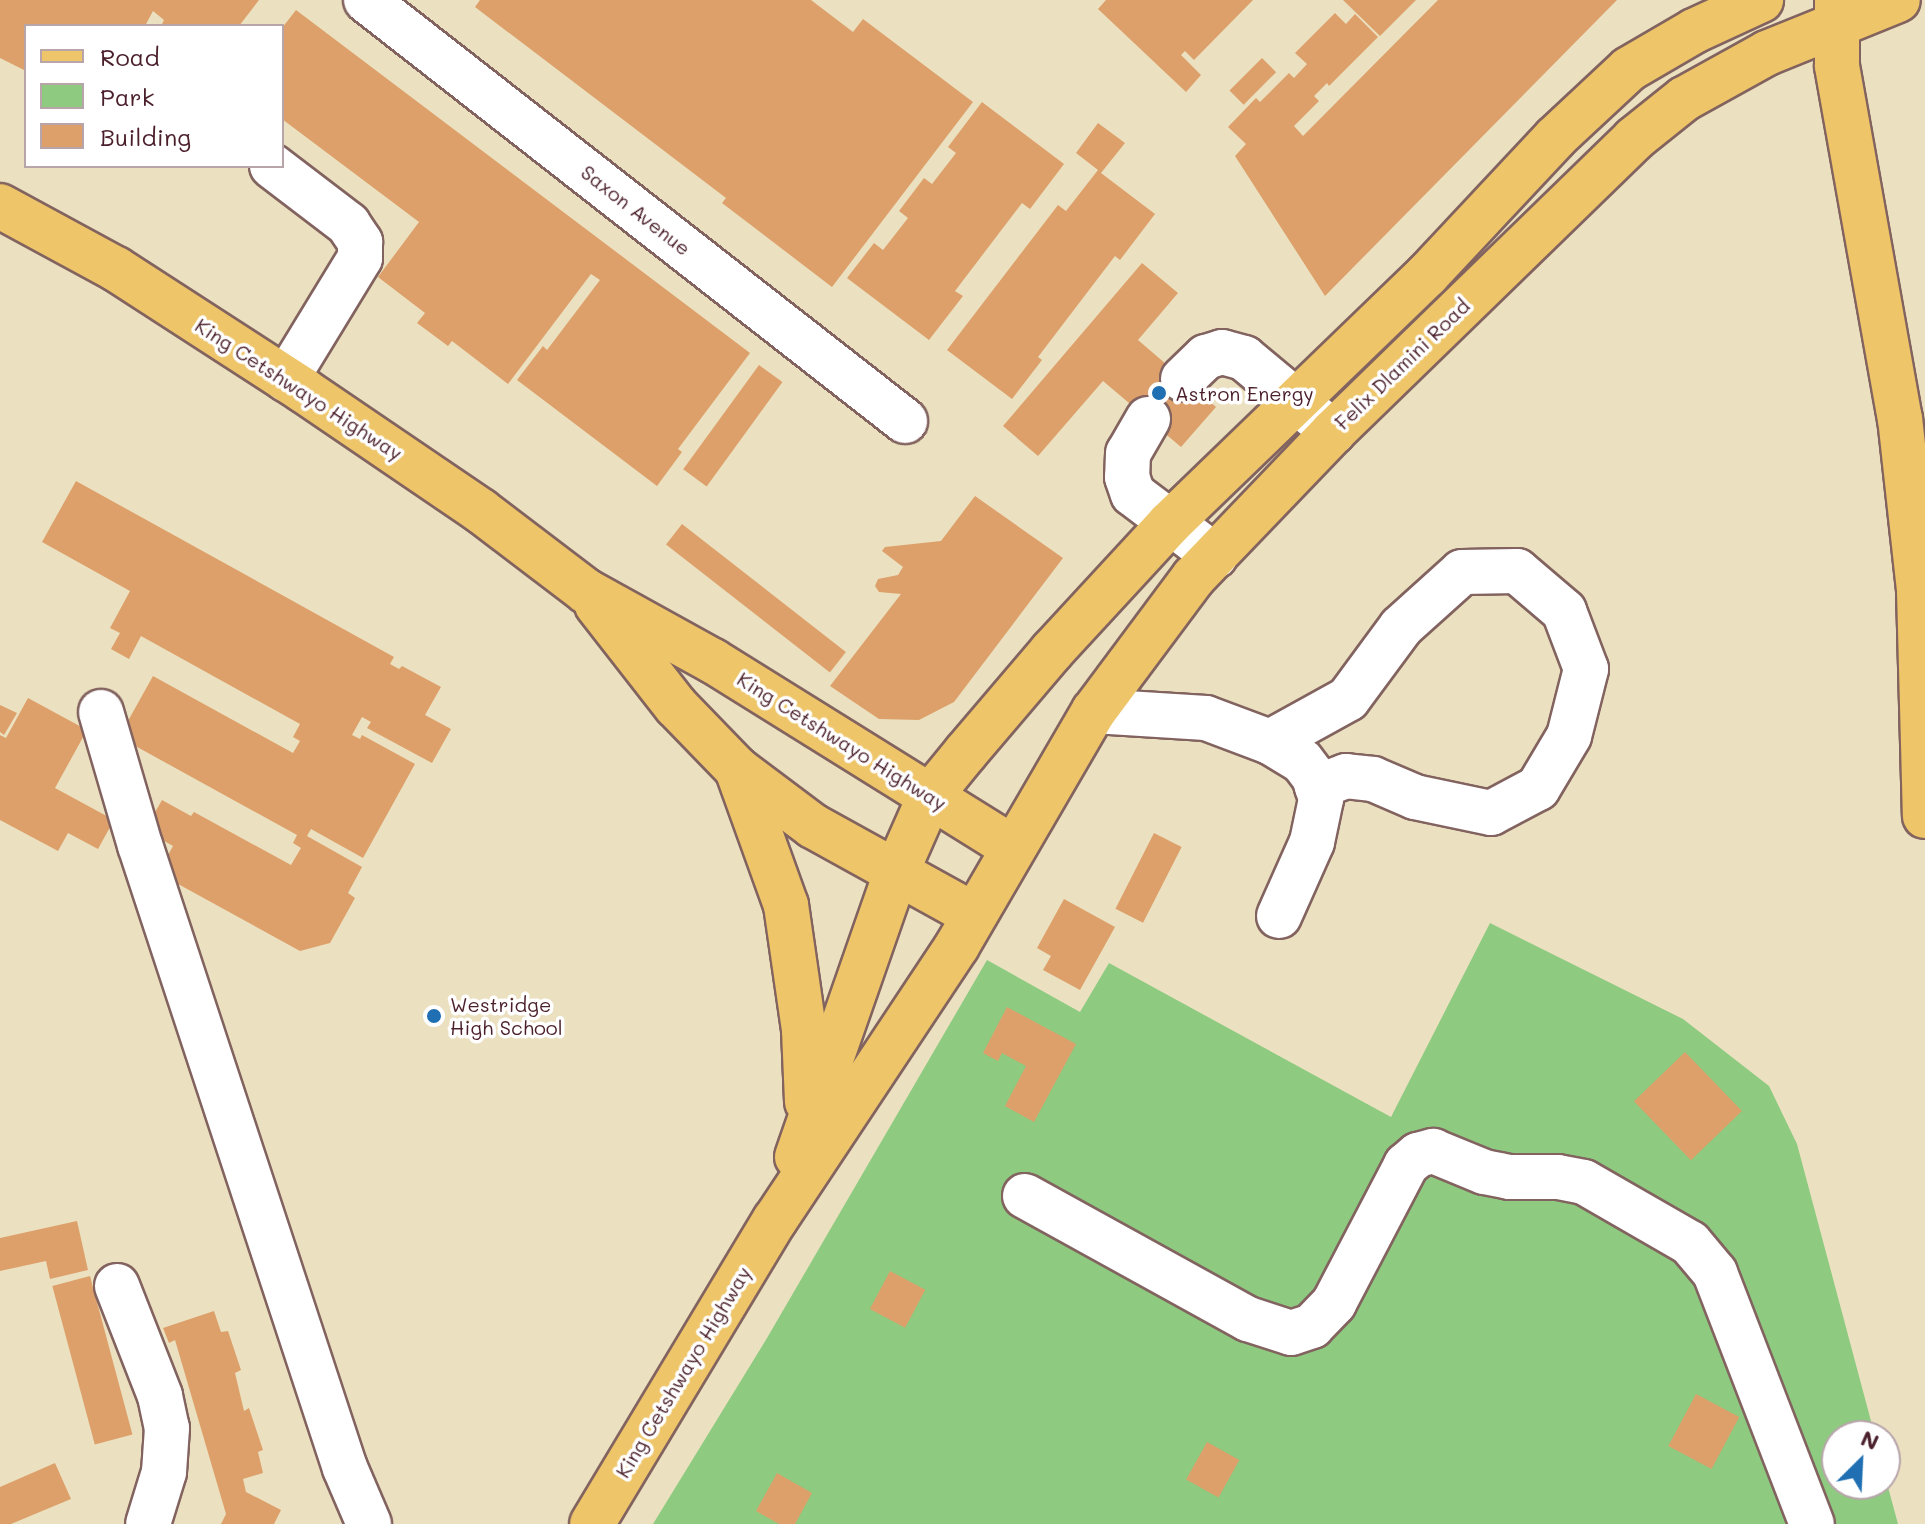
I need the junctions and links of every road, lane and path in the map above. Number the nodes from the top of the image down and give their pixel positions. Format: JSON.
{"nodes":[{"id":1,"x":366,"y":0,"type":"edge"},
{"id":2,"x":1696,"y":0,"type":"edge"},
{"id":3,"x":1898,"y":0,"type":"edge"},
{"id":4,"x":1743,"y":4,"type":"edge"},
{"id":5,"x":1837,"y":14,"type":"edge"},
{"id":6,"x":1629,"y":69,"type":"junction"},
{"id":7,"x":275,"y":168,"type":"edge"},
{"id":8,"x":0,"y":206,"type":"edge"},
{"id":9,"x":286,"y":379,"type":"junction"},
{"id":10,"x":1183,"y":379,"type":"dead end"},
{"id":11,"x":1295,"y":402,"type":"junction"},
{"id":12,"x":1148,"y":419,"type":"dead end"},
{"id":13,"x":905,"y":421,"type":"dead end"},
{"id":14,"x":1333,"y":432,"type":"junction"},
{"id":15,"x":1169,"y":524,"type":"junction"},
{"id":16,"x":1215,"y":556,"type":"junction"},
{"id":17,"x":586,"y":591,"type":"junction"},
{"id":18,"x":1094,"y":711,"type":"junction"},
{"id":19,"x":101,"y":712,"type":"dead end"},
{"id":20,"x":1270,"y":742,"type":"junction"},
{"id":21,"x":737,"y":769,"type":"junction"},
{"id":22,"x":1317,"y":787,"type":"junction"},
{"id":23,"x":930,"y":796,"type":"junction"},
{"id":24,"x":1925,"y":816,"type":"edge"},
{"id":25,"x":1012,"y":847,"type":"junction"},
{"id":26,"x":896,"y":873,"type":"junction"},
{"id":27,"x":974,"y":915,"type":"junction"},
{"id":28,"x":1279,"y":916,"type":"dead end"},
{"id":29,"x":808,"y":1124,"type":"junction"},
{"id":30,"x":1025,"y":1196,"type":"dead end"},
{"id":31,"x":775,"y":1220,"type":"junction"},
{"id":32,"x":117,"y":1286,"type":"dead end"},
{"id":33,"x":148,"y":1524,"type":"edge"},
{"id":34,"x":369,"y":1524,"type":"edge"},
{"id":35,"x":592,"y":1524,"type":"edge"},
{"id":36,"x":1812,"y":1524,"type":"edge"}],
"edges":[{"from":1,"to":13,"type":"street","name":"Saxon Avenue"},
{"from":2,"to":6,"type":"main road"},
{"from":3,"to":5,"type":"main road","name":"Felix Dlamini Road"},
{"from":4,"to":6,"type":"main road"},
{"from":5,"to":14,"type":"main road","name":"Felix Dlamini Road"},
{"from":5,"to":24,"type":"main road"},
{"from":6,"to":11,"type":"main road"},
{"from":7,"to":9,"type":"street"},
{"from":8,"to":9,"type":"main road","name":"King Cetshwayo Highway"},
{"from":9,"to":17,"type":"main road","name":"King Cetshwayo Highway"},
{"from":10,"to":11,"type":"street"},
{"from":11,"to":14,"type":"street"},
{"from":11,"to":15,"type":"main road"},
{"from":12,"to":15,"type":"street"},
{"from":14,"to":16,"type":"main road","name":"Felix Dlamini Road"},
{"from":15,"to":16,"type":"street"},
{"from":15,"to":23,"type":"main road"},
{"from":16,"to":18,"type":"main road","name":"Felix Dlamini Road"},
{"from":17,"to":21,"type":"main road","name":"King Cetshwayo Highway"},
{"from":17,"to":23,"type":"main road","name":"King Cetshwayo Highway"},
{"from":18,"to":20,"type":"street"},
{"from":18,"to":25,"type":"main road","name":"Felix Dlamini Road"},
{"from":19,"to":34,"type":"street"},
{"from":20,"to":22,"type":"street"},
{"from":20,"to":22,"type":"street"},
{"from":21,"to":26,"type":"main road","name":"King Cetshwayo Highway"},
{"from":21,"to":29,"type":"main road"},
{"from":22,"to":28,"type":"street"},
{"from":23,"to":25,"type":"main road","name":"King Cetshwayo Highway"},
{"from":23,"to":26,"type":"main road"},
{"from":25,"to":27,"type":"main road","name":"Felix Dlamini Road"},
{"from":26,"to":27,"type":"main road","name":"King Cetshwayo Highway"},
{"from":26,"to":29,"type":"main road","name":"King Cetshwayo Highway"},
{"from":27,"to":31,"type":"main road","name":"King Cetshwayo Highway"},
{"from":29,"to":31,"type":"main road","name":"King Cetshwayo Highway"},
{"from":30,"to":36,"type":"street"},
{"from":31,"to":35,"type":"main road","name":"King Cetshwayo Highway"},
{"from":32,"to":33,"type":"street"}]}
